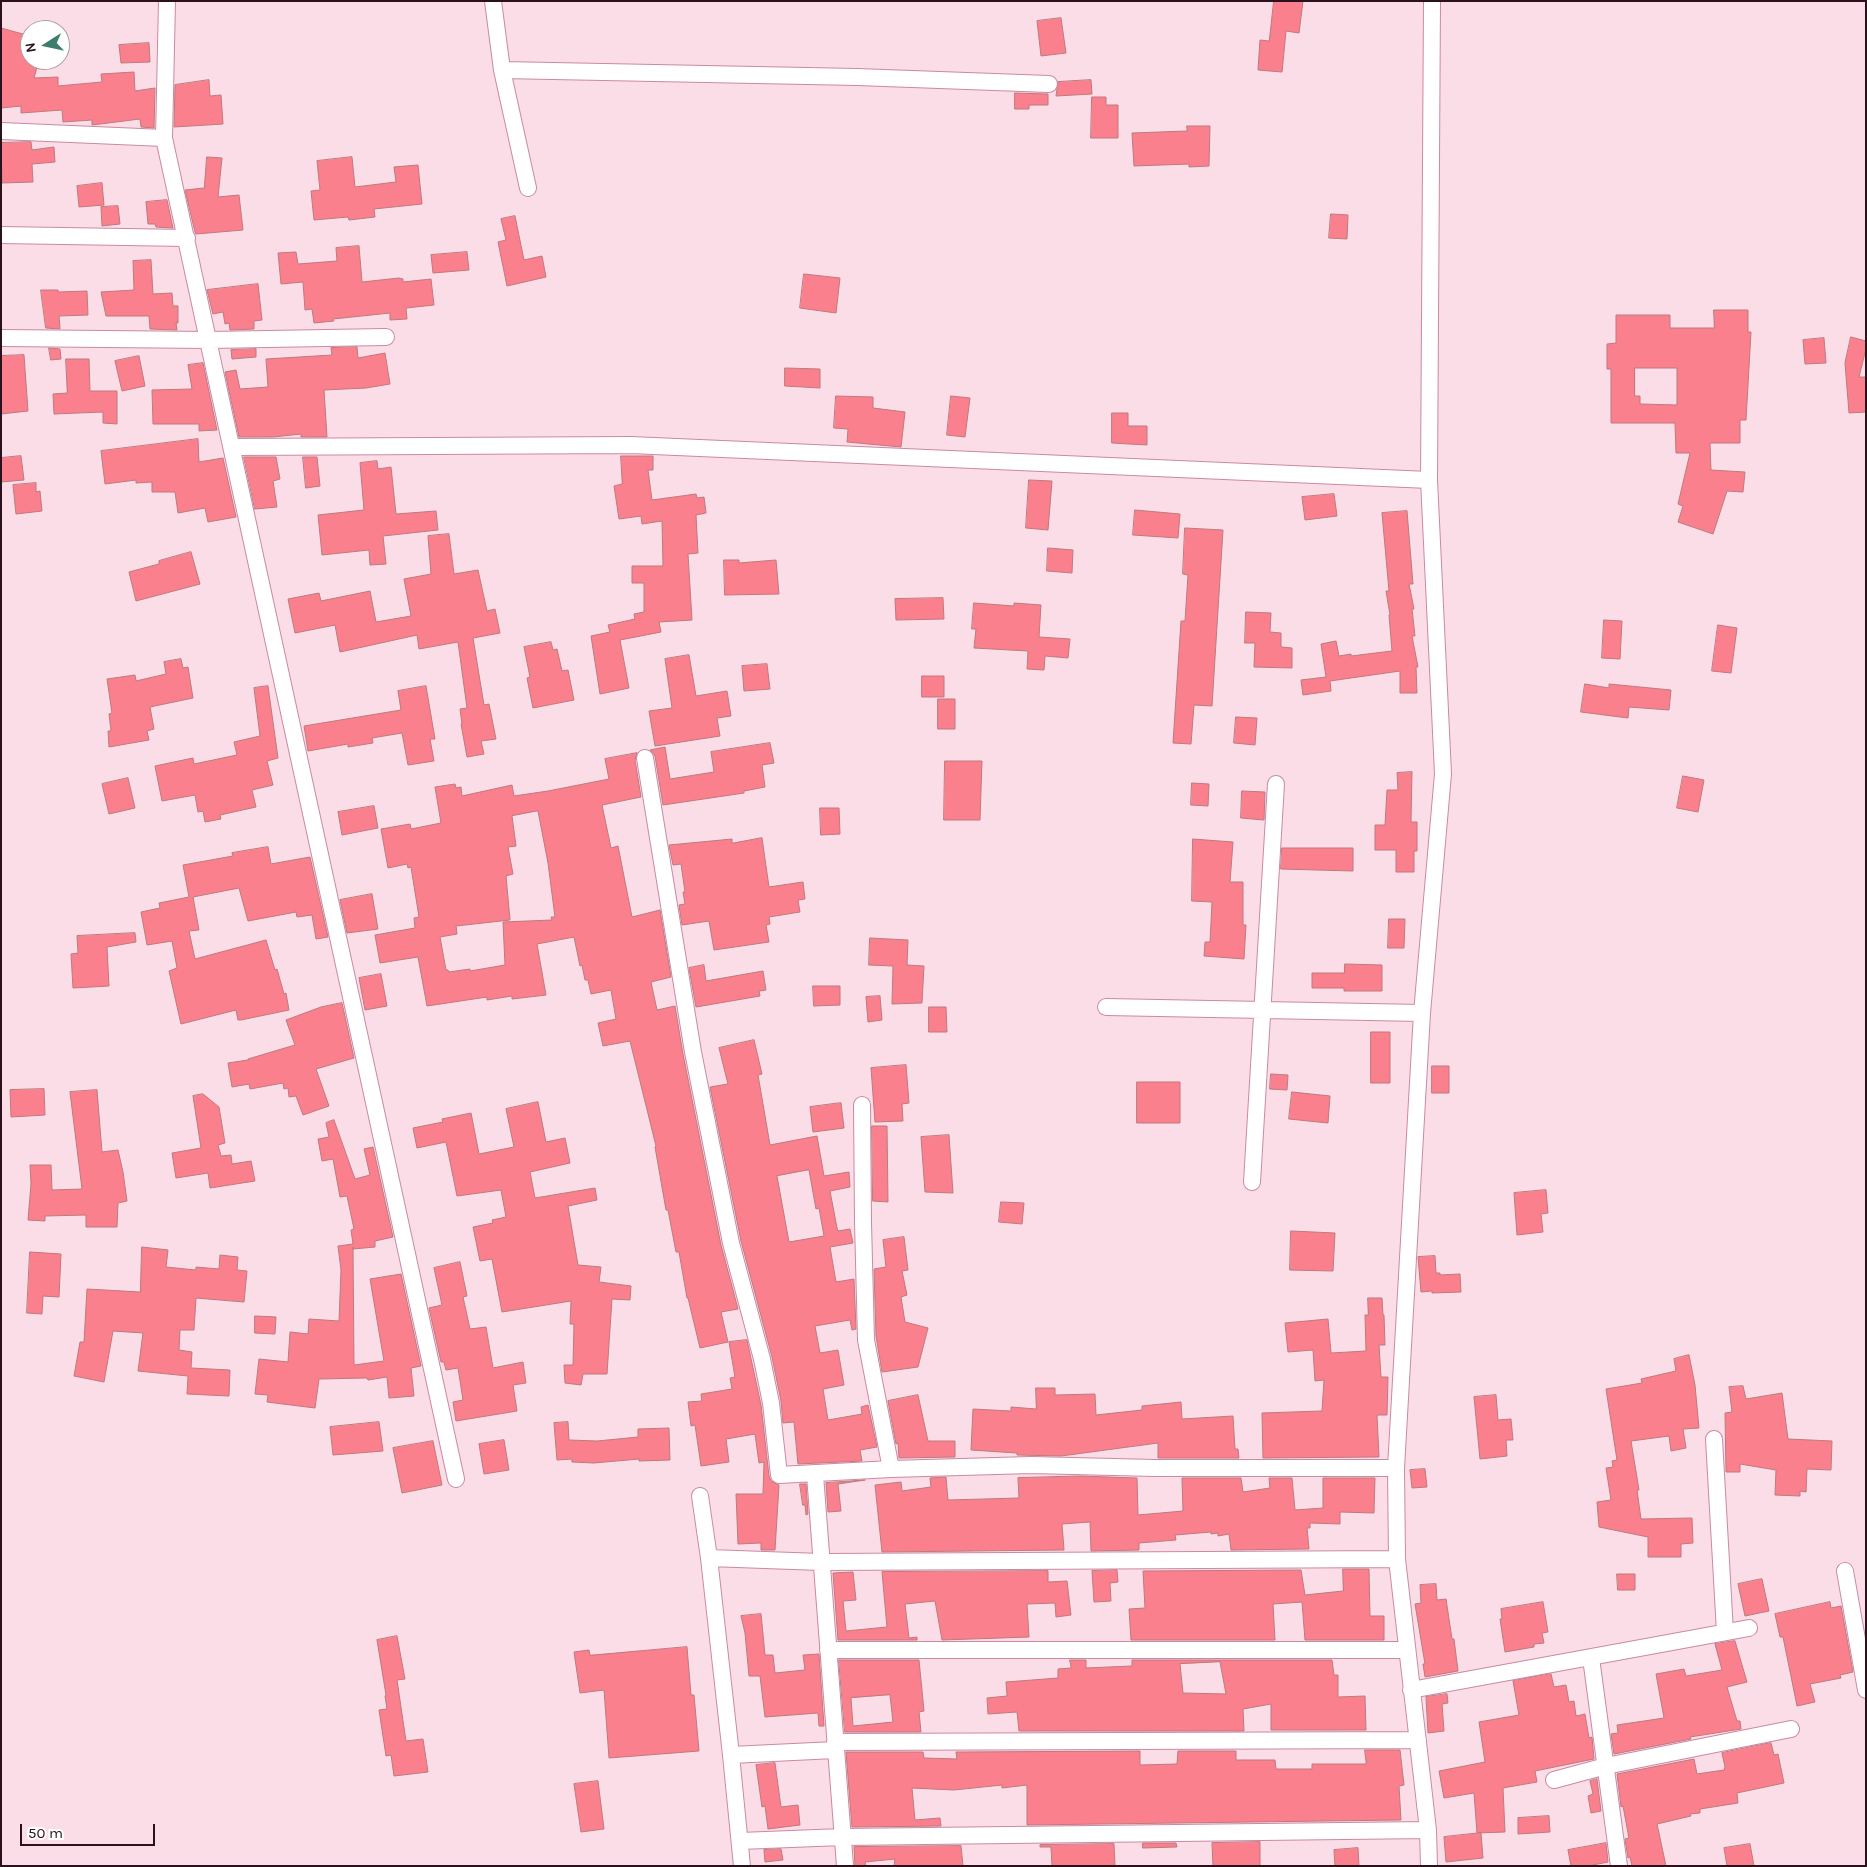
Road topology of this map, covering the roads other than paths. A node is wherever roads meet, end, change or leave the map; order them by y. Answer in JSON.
{"nodes":[{"id":1,"x":167,"y":1,"type":"edge"},
{"id":2,"x":493,"y":1,"type":"edge"},
{"id":3,"x":1432,"y":1,"type":"edge"},
{"id":4,"x":502,"y":70,"type":"junction"},
{"id":5,"x":1049,"y":84,"type":"dead end"},
{"id":6,"x":1,"y":131,"type":"edge"},
{"id":7,"x":164,"y":138,"type":"junction"},
{"id":8,"x":528,"y":188,"type":"dead end"},
{"id":9,"x":1,"y":235,"type":"edge"},
{"id":10,"x":186,"y":238,"type":"junction"},
{"id":11,"x":1,"y":338,"type":"edge"},
{"id":12,"x":386,"y":338,"type":"dead end"},
{"id":13,"x":209,"y":340,"type":"junction"},
{"id":14,"x":233,"y":447,"type":"junction"},
{"id":15,"x":1429,"y":480,"type":"junction"},
{"id":16,"x":645,"y":758,"type":"dead end"},
{"id":17,"x":1276,"y":784,"type":"dead end"},
{"id":18,"x":1106,"y":1007,"type":"dead end"},
{"id":19,"x":1262,"y":1010,"type":"junction"},
{"id":20,"x":1422,"y":1013,"type":"junction"},
{"id":21,"x":862,"y":1105,"type":"dead end"},
{"id":22,"x":1252,"y":1182,"type":"dead end"},
{"id":23,"x":1714,"y":1439,"type":"dead end"},
{"id":24,"x":1396,"y":1468,"type":"junction"},
{"id":25,"x":891,"y":1469,"type":"junction"},
{"id":26,"x":815,"y":1474,"type":"junction"},
{"id":27,"x":456,"y":1479,"type":"dead end"},
{"id":28,"x":700,"y":1496,"type":"dead end"},
{"id":29,"x":709,"y":1558,"type":"junction"},
{"id":30,"x":1397,"y":1559,"type":"junction"},
{"id":31,"x":821,"y":1562,"type":"junction"},
{"id":32,"x":1846,"y":1571,"type":"dead end"},
{"id":33,"x":1749,"y":1628,"type":"dead end"},
{"id":34,"x":1724,"y":1632,"type":"junction"},
{"id":35,"x":828,"y":1650,"type":"junction"},
{"id":36,"x":1407,"y":1650,"type":"junction"},
{"id":37,"x":1591,"y":1658,"type":"junction"},
{"id":38,"x":1411,"y":1690,"type":"junction"},
{"id":39,"x":1866,"y":1690,"type":"edge"},
{"id":40,"x":1791,"y":1729,"type":"dead end"},
{"id":41,"x":1418,"y":1740,"type":"junction"},
{"id":42,"x":835,"y":1746,"type":"junction"},
{"id":43,"x":731,"y":1754,"type":"junction"},
{"id":44,"x":1606,"y":1766,"type":"junction"},
{"id":45,"x":1554,"y":1780,"type":"dead end"},
{"id":46,"x":1428,"y":1830,"type":"junction"},
{"id":47,"x":842,"y":1837,"type":"junction"},
{"id":48,"x":740,"y":1841,"type":"junction"},
{"id":49,"x":742,"y":1866,"type":"edge"},
{"id":50,"x":845,"y":1866,"type":"edge"},
{"id":51,"x":1429,"y":1866,"type":"edge"},
{"id":52,"x":1620,"y":1866,"type":"edge"}],
"edges":[{"from":1,"to":7,"type":"street"},
{"from":2,"to":4,"type":"street"},
{"from":3,"to":15,"type":"street"},
{"from":4,"to":5,"type":"street"},
{"from":4,"to":8,"type":"street"},
{"from":6,"to":7,"type":"street"},
{"from":7,"to":10,"type":"street"},
{"from":9,"to":10,"type":"street"},
{"from":10,"to":13,"type":"street"},
{"from":11,"to":13,"type":"street"},
{"from":12,"to":13,"type":"street"},
{"from":13,"to":14,"type":"street"},
{"from":14,"to":15,"type":"street"},
{"from":14,"to":27,"type":"street"},
{"from":15,"to":20,"type":"street"},
{"from":16,"to":26,"type":"street"},
{"from":17,"to":19,"type":"street"},
{"from":18,"to":19,"type":"street"},
{"from":19,"to":20,"type":"street"},
{"from":19,"to":22,"type":"street"},
{"from":20,"to":24,"type":"street"},
{"from":21,"to":25,"type":"street"},
{"from":23,"to":34,"type":"street"},
{"from":24,"to":25,"type":"street"},
{"from":24,"to":30,"type":"street"},
{"from":25,"to":26,"type":"street"},
{"from":26,"to":31,"type":"street"},
{"from":28,"to":29,"type":"street"},
{"from":29,"to":31,"type":"street"},
{"from":29,"to":43,"type":"street"},
{"from":30,"to":31,"type":"street"},
{"from":30,"to":36,"type":"street"},
{"from":31,"to":35,"type":"street"},
{"from":32,"to":39,"type":"street"},
{"from":33,"to":34,"type":"street"},
{"from":34,"to":37,"type":"street"},
{"from":35,"to":36,"type":"street"},
{"from":35,"to":42,"type":"street"},
{"from":36,"to":38,"type":"street"},
{"from":37,"to":38,"type":"street"},
{"from":37,"to":44,"type":"street"},
{"from":38,"to":41,"type":"street"},
{"from":40,"to":44,"type":"street"},
{"from":41,"to":42,"type":"street"},
{"from":41,"to":46,"type":"street"},
{"from":42,"to":43,"type":"street"},
{"from":42,"to":47,"type":"street"},
{"from":43,"to":48,"type":"street"},
{"from":44,"to":45,"type":"street"},
{"from":44,"to":52,"type":"street"},
{"from":46,"to":47,"type":"street"},
{"from":46,"to":51,"type":"street"},
{"from":47,"to":48,"type":"street"},
{"from":47,"to":50,"type":"street"},
{"from":48,"to":49,"type":"street"}]}
